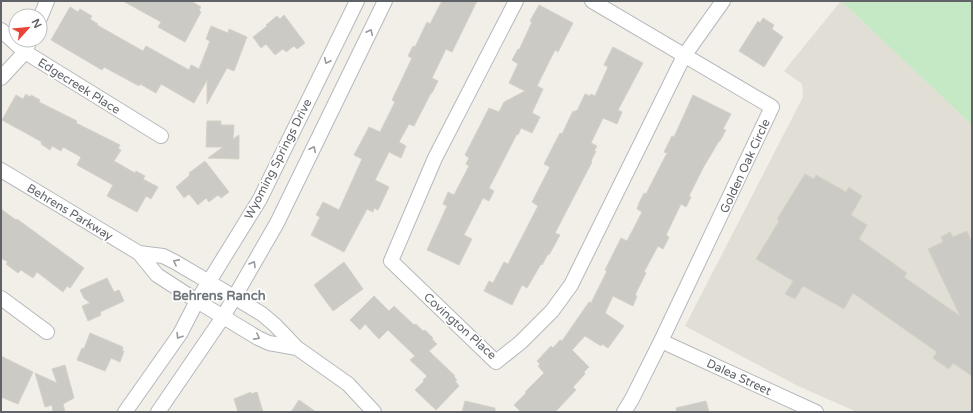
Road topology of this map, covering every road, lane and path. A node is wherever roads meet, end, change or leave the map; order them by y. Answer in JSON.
{"nodes":[{"id":1,"x":357,"y":1,"type":"edge"},
{"id":2,"x":385,"y":1,"type":"edge"},
{"id":3,"x":516,"y":1,"type":"edge"},
{"id":4,"x":592,"y":1,"type":"edge"},
{"id":5,"x":723,"y":1,"type":"edge"},
{"id":6,"x":26,"y":48,"type":"edge"},
{"id":7,"x":31,"y":48,"type":"edge"},
{"id":8,"x":684,"y":56,"type":"junction"},
{"id":9,"x":1,"y":78,"type":"edge"},
{"id":10,"x":161,"y":136,"type":"dead end"},
{"id":11,"x":1,"y":170,"type":"edge"},
{"id":12,"x":139,"y":253,"type":"junction"},
{"id":13,"x":209,"y":282,"type":"junction"},
{"id":14,"x":1,"y":298,"type":"edge"},
{"id":15,"x":234,"y":298,"type":"junction"},
{"id":16,"x":197,"y":301,"type":"junction"},
{"id":17,"x":223,"y":317,"type":"junction"},
{"id":18,"x":47,"y":332,"type":"dead end"},
{"id":19,"x":662,"y":341,"type":"junction"},
{"id":20,"x":296,"y":348,"type":"junction"},
{"id":21,"x":124,"y":412,"type":"edge"},
{"id":22,"x":158,"y":412,"type":"edge"},
{"id":23,"x":374,"y":412,"type":"edge"},
{"id":24,"x":624,"y":412,"type":"edge"},
{"id":25,"x":816,"y":412,"type":"edge"}],
"edges":[{"from":1,"to":13,"type":"street","name":"Wyoming Springs Drive","one_way":true},
{"from":15,"to":2,"type":"street","one_way":true},
{"from":3,"to":8,"type":"street","name":"Covington Place"},
{"from":4,"to":8,"type":"street","name":"Golden Oak Circle"},
{"from":5,"to":8,"type":"street","name":"Covington Place"},
{"from":6,"to":9,"type":"street"},
{"from":7,"to":10,"type":"street","name":"Edgecreek Place"},
{"from":8,"to":19,"type":"street","name":"Golden Oak Circle"},
{"from":11,"to":12,"type":"street","name":"Behrens Parkway"},
{"from":13,"to":12,"type":"street","name":"Behrens Parkway","one_way":true},
{"from":12,"to":16,"type":"street","name":"Behrens Parkway"},
{"from":13,"to":15,"type":"street","name":"Behrens Parkway"},
{"from":13,"to":16,"type":"street","name":"Wyoming Springs Drive"},
{"from":14,"to":18,"type":"street"},
{"from":15,"to":17,"type":"street"},
{"from":15,"to":20,"type":"street","name":"Behrens Parkway"},
{"from":16,"to":17,"type":"street","name":"Behrens Parkway"},
{"from":16,"to":21,"type":"street","name":"Wyoming Springs Drive","one_way":true},
{"from":17,"to":20,"type":"street","name":"Behrens Parkway","one_way":true},
{"from":17,"to":22,"type":"street"},
{"from":19,"to":24,"type":"street","name":"Golden Oak Circle"},
{"from":19,"to":25,"type":"street","name":"Dalea Street"},
{"from":20,"to":23,"type":"street","name":"Behrens Parkway"}]}
